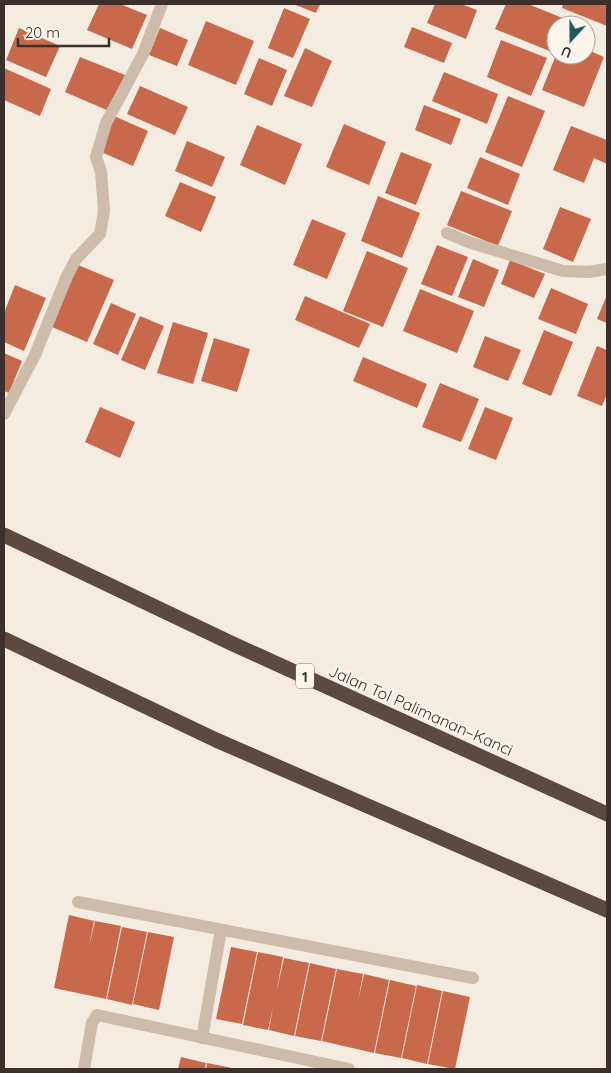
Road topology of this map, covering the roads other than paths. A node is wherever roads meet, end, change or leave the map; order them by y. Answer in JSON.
{"nodes":[{"id":1,"x":162,"y":4,"type":"edge"},
{"id":2,"x":447,"y":232,"type":"dead end"},
{"id":3,"x":607,"y":269,"type":"edge"},
{"id":4,"x":4,"y":414,"type":"edge"},
{"id":5,"x":4,"y":535,"type":"edge"},
{"id":6,"x":4,"y":639,"type":"edge"},
{"id":7,"x":607,"y":814,"type":"edge"},
{"id":8,"x":78,"y":902,"type":"dead end"},
{"id":9,"x":607,"y":910,"type":"edge"},
{"id":10,"x":221,"y":930,"type":"junction"},
{"id":11,"x":473,"y":978,"type":"dead end"},
{"id":12,"x":202,"y":1038,"type":"junction"},
{"id":13,"x":84,"y":1069,"type":"edge"},
{"id":14,"x":349,"y":1069,"type":"edge"}],
"edges":[{"from":1,"to":4,"type":"street"},
{"from":2,"to":3,"type":"street"},
{"from":5,"to":7,"type":"highway","name":"Jalan Tol Palimanan–Kanci","number":"1"},
{"from":6,"to":9,"type":"highway"},
{"from":8,"to":10,"type":"street"},
{"from":10,"to":11,"type":"street"},
{"from":10,"to":12,"type":"street"},
{"from":12,"to":13,"type":"street"},
{"from":12,"to":14,"type":"street"}]}
